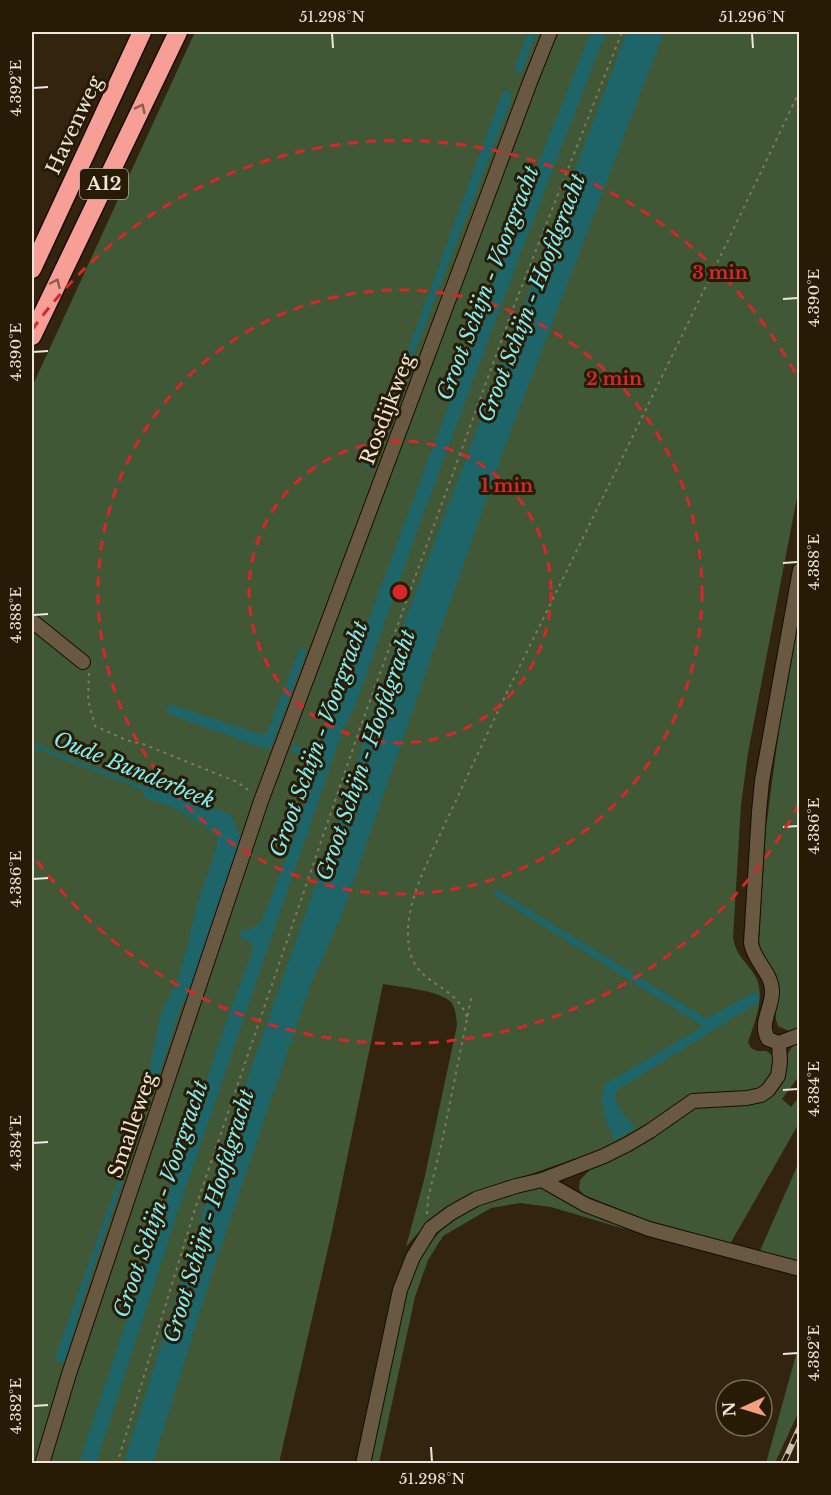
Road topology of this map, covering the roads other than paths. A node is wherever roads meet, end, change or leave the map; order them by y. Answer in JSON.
{"nodes":[{"id":1,"x":142,"y":32,"type":"edge"},
{"id":2,"x":178,"y":32,"type":"edge"},
{"id":3,"x":550,"y":32,"type":"edge"},
{"id":4,"x":81,"y":165,"type":"junction"},
{"id":5,"x":32,"y":247,"type":"edge"},
{"id":6,"x":32,"y":269,"type":"edge"},
{"id":7,"x":32,"y":336,"type":"edge"},
{"id":8,"x":800,"y":570,"type":"edge"},
{"id":9,"x":32,"y":621,"type":"edge"},
{"id":10,"x":83,"y":662,"type":"road end"},
{"id":11,"x":261,"y":801,"type":"joint"},
{"id":12,"x":800,"y":1035,"type":"edge"},
{"id":13,"x":779,"y":1043,"type":"junction"},
{"id":14,"x":542,"y":1180,"type":"junction"},
{"id":15,"x":800,"y":1269,"type":"edge"},
{"id":16,"x":42,"y":1464,"type":"edge"},
{"id":17,"x":363,"y":1464,"type":"edge"}],
"edges":[{"from":1,"to":4,"type":"highway","name":"Havenweg","number":"A12"},
{"from":7,"to":2,"type":"highway","number":"A12","one_way":true},
{"from":3,"to":11,"type":"street","name":"Rosdijkweg"},
{"from":4,"to":5,"type":"highway"},
{"from":4,"to":6,"type":"highway","name":"Havenweg","number":"A12"},
{"from":8,"to":13,"type":"street"},
{"from":9,"to":10,"type":"street"},
{"from":11,"to":16,"type":"street","name":"Smalleweg"},
{"from":12,"to":13,"type":"street"},
{"from":13,"to":14,"type":"street"},
{"from":14,"to":15,"type":"street"},
{"from":14,"to":17,"type":"street"}]}
